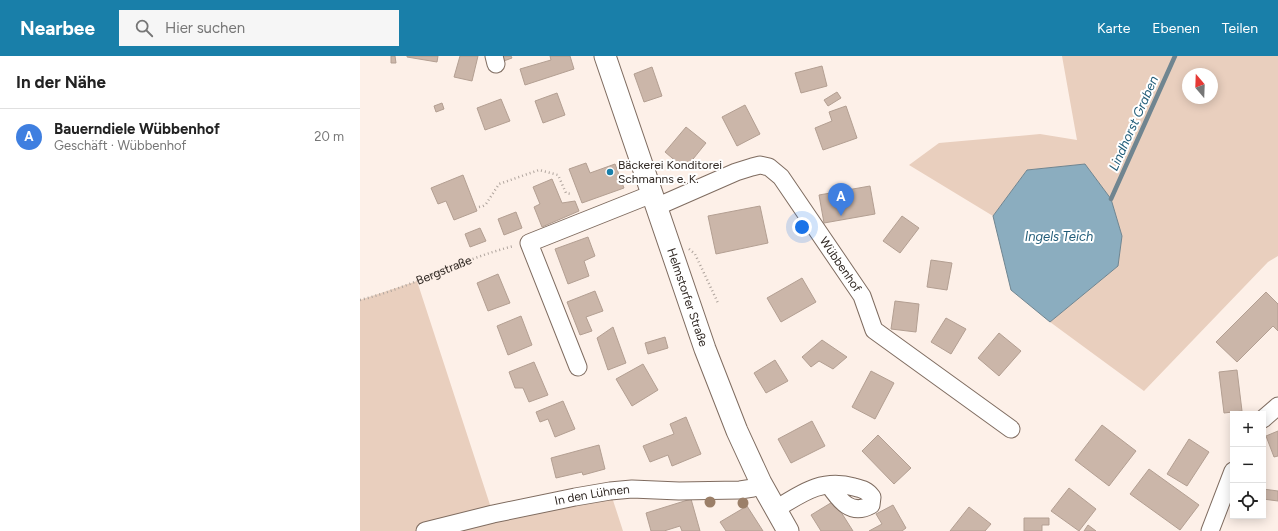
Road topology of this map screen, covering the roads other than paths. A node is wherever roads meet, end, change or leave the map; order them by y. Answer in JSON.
{"nodes":[{"id":1,"x":608,"y":57,"type":"edge"},
{"id":2,"x":654,"y":201,"type":"junction"},
{"id":3,"x":578,"y":367,"type":"dead end"},
{"id":4,"x":1278,"y":406,"type":"edge"},
{"id":5,"x":1266,"y":416,"type":"edge"},
{"id":6,"x":1011,"y":429,"type":"dead end"},
{"id":7,"x":1230,"y":479,"type":"edge"},
{"id":8,"x":761,"y":483,"type":"junction"},
{"id":9,"x":829,"y":485,"type":"dead end"},
{"id":10,"x":776,"y":509,"type":"junction"},
{"id":11,"x":425,"y":531,"type":"edge"},
{"id":12,"x":788,"y":531,"type":"edge"},
{"id":13,"x":1210,"y":531,"type":"edge"}],
"edges":[{"from":1,"to":2,"type":"main road","name":"Helmstorfer Straße"},
{"from":2,"to":3,"type":"street"},
{"from":2,"to":6,"type":"street","name":"Wübbenhof"},
{"from":2,"to":8,"type":"main road","name":"Helmstorfer Straße"},
{"from":4,"to":5,"type":"street"},
{"from":7,"to":13,"type":"street"},
{"from":8,"to":10,"type":"main road","name":"Helmstorfer Straße"},
{"from":8,"to":11,"type":"street","name":"In den Lühnen"},
{"from":9,"to":10,"type":"street"},
{"from":10,"to":12,"type":"main road","name":"Helmstorfer Straße"}]}
